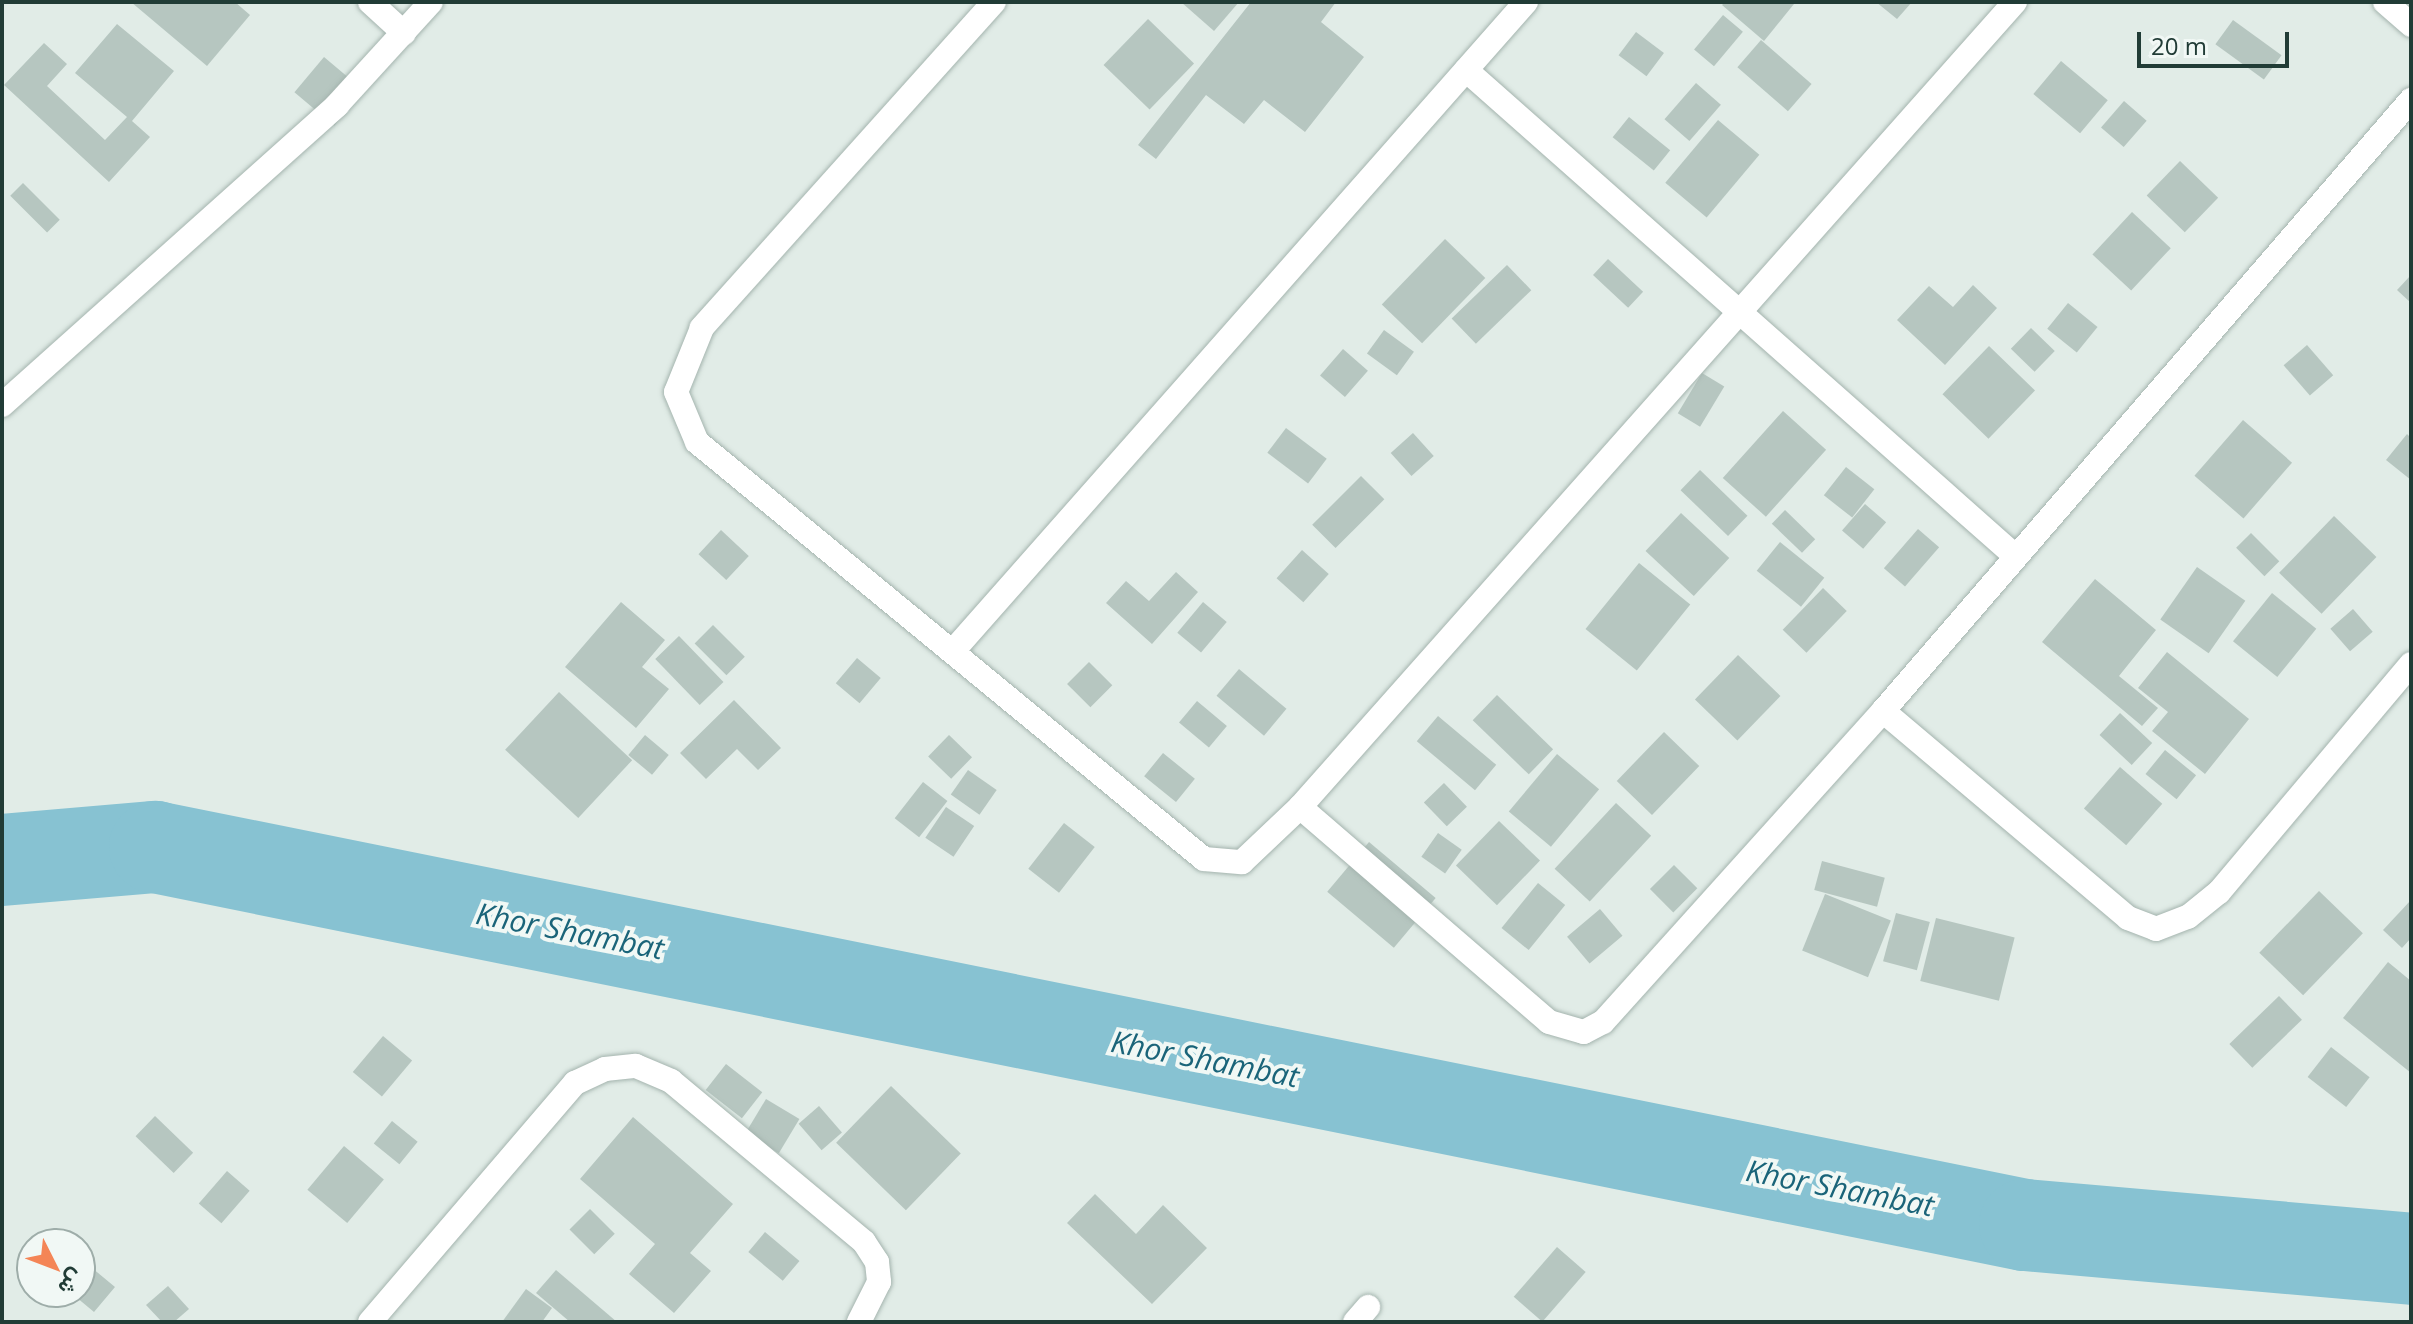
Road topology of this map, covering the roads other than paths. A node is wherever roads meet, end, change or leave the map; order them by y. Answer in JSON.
{"nodes":[{"id":1,"x":370,"y":2,"type":"edge"},
{"id":2,"x":431,"y":2,"type":"edge"},
{"id":3,"x":994,"y":2,"type":"edge"},
{"id":4,"x":1526,"y":2,"type":"edge"},
{"id":5,"x":2015,"y":2,"type":"edge"},
{"id":6,"x":2385,"y":2,"type":"edge"},
{"id":7,"x":2411,"y":25,"type":"edge"},
{"id":8,"x":404,"y":33,"type":"junction"},
{"id":9,"x":1466,"y":70,"type":"junction"},
{"id":10,"x":2411,"y":100,"type":"edge"},
{"id":11,"x":1739,"y":310,"type":"junction"},
{"id":12,"x":2,"y":405,"type":"edge"},
{"id":13,"x":2014,"y":555,"type":"junction"},
{"id":14,"x":953,"y":651,"type":"junction"},
{"id":15,"x":2411,"y":664,"type":"edge"},
{"id":16,"x":1883,"y":711,"type":"junction"},
{"id":17,"x":1300,"y":807,"type":"junction"},
{"id":18,"x":370,"y":1322,"type":"edge"},
{"id":19,"x":859,"y":1322,"type":"edge"}],
"edges":[{"from":1,"to":8,"type":"street"},
{"from":2,"to":8,"type":"street"},
{"from":3,"to":14,"type":"street"},
{"from":4,"to":9,"type":"street"},
{"from":5,"to":11,"type":"street"},
{"from":6,"to":7,"type":"street"},
{"from":8,"to":12,"type":"street"},
{"from":9,"to":11,"type":"street"},
{"from":9,"to":14,"type":"street"},
{"from":10,"to":13,"type":"street"},
{"from":11,"to":13,"type":"street"},
{"from":11,"to":17,"type":"street"},
{"from":13,"to":16,"type":"street"},
{"from":14,"to":17,"type":"street"},
{"from":15,"to":16,"type":"street"},
{"from":16,"to":17,"type":"street"},
{"from":18,"to":19,"type":"street"}]}
